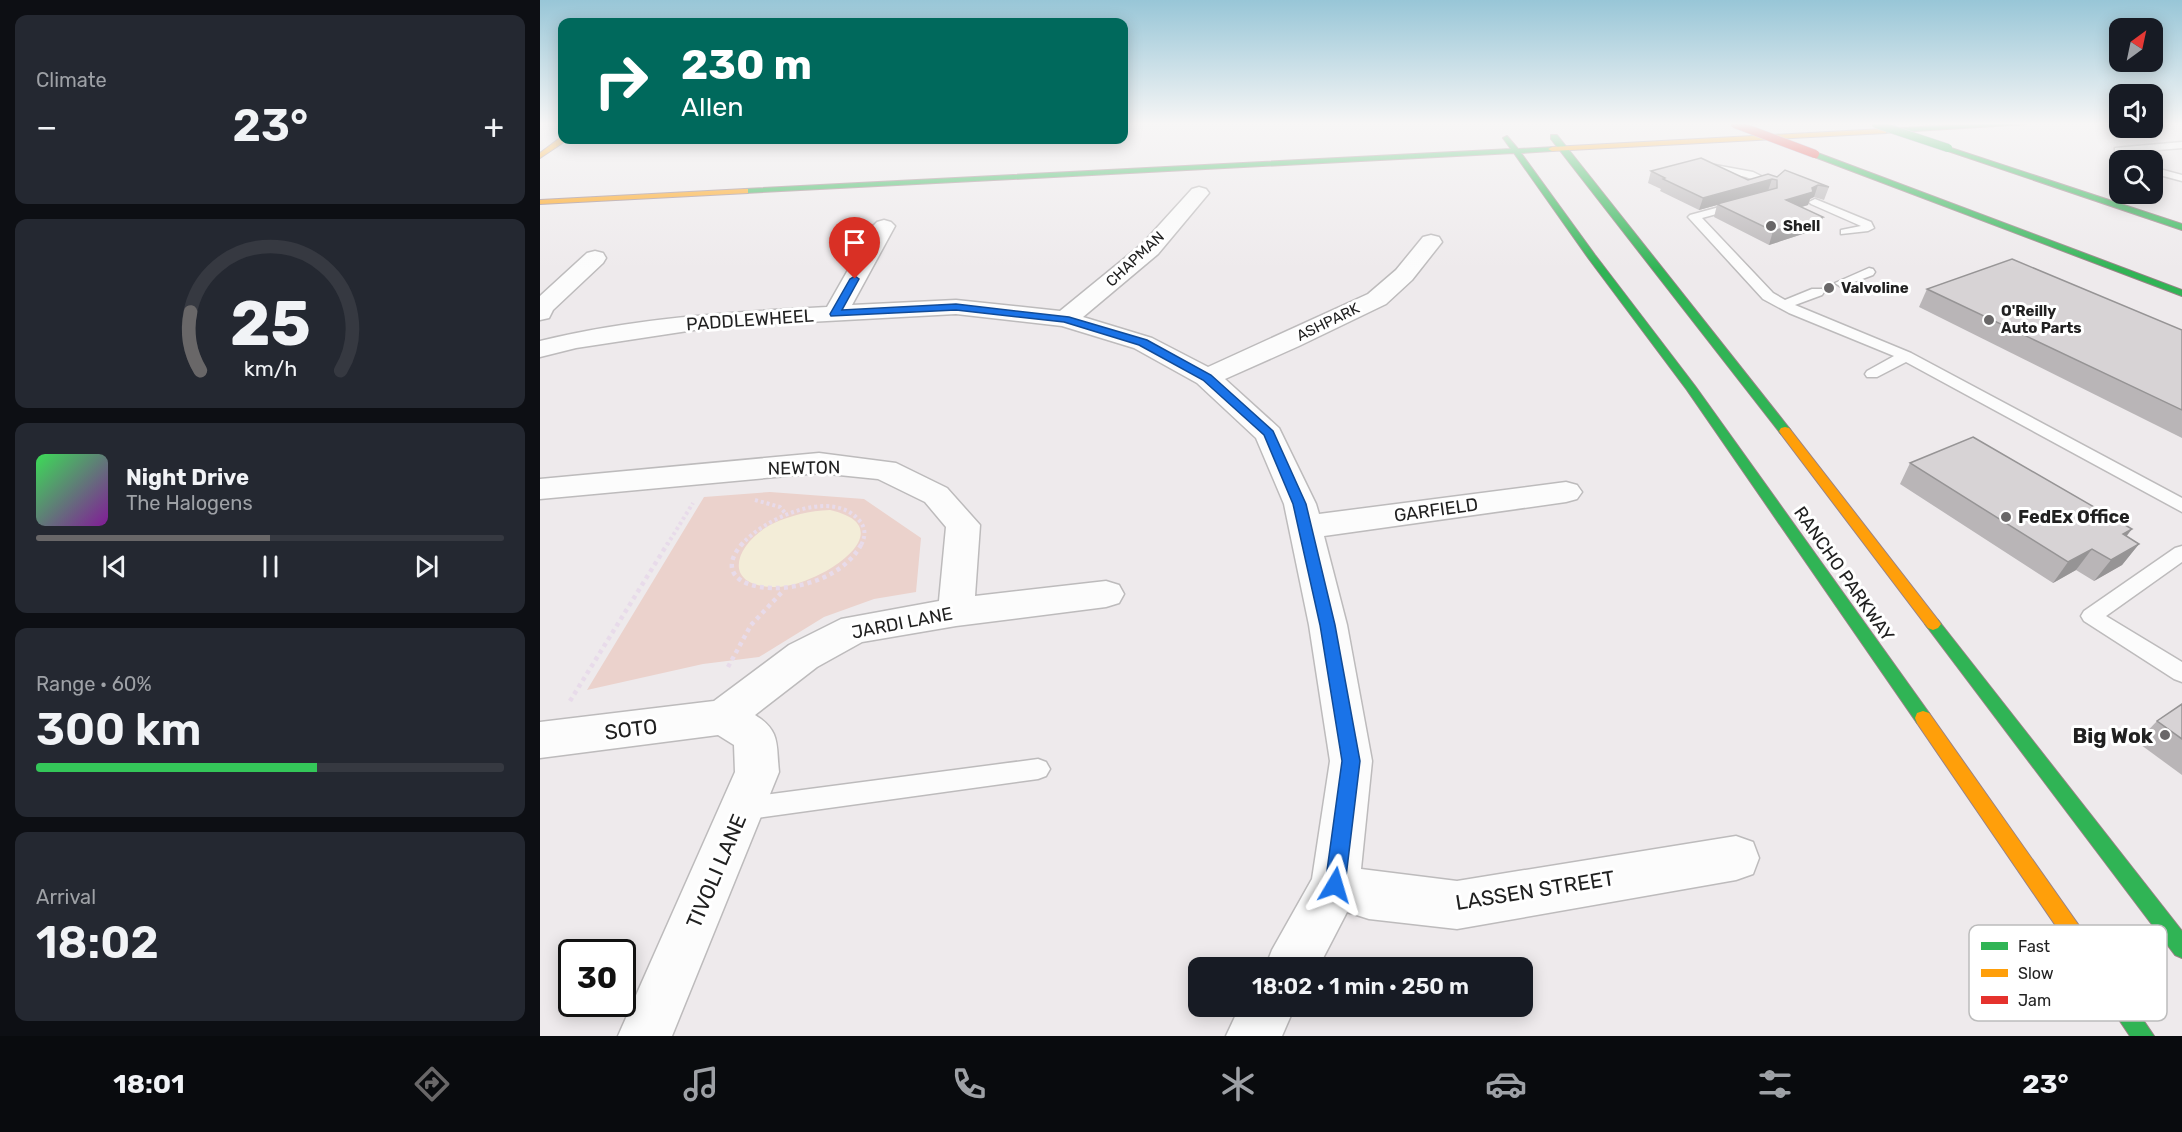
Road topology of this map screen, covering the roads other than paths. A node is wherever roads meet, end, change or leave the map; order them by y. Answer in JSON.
{"nodes":[{"id":1,"x":1108,"y":172,"type":"edge"},
{"id":2,"x":1532,"y":172,"type":"edge"},
{"id":3,"x":1583,"y":172,"type":"edge"},
{"id":4,"x":1740,"y":172,"type":"edge"},
{"id":5,"x":1863,"y":172,"type":"edge"},
{"id":6,"x":2020,"y":172,"type":"edge"},
{"id":7,"x":2027,"y":172,"type":"edge"},
{"id":8,"x":2163,"y":173,"type":"edge"},
{"id":9,"x":2182,"y":178,"type":"edge"},
{"id":10,"x":1772,"y":184,"type":"edge"},
{"id":11,"x":1199,"y":193,"type":"dead end"},
{"id":12,"x":540,"y":202,"type":"edge"},
{"id":13,"x":1748,"y":202,"type":"edge"},
{"id":14,"x":1815,"y":202,"type":"edge"},
{"id":15,"x":2182,"y":220,"type":"edge"},
{"id":16,"x":884,"y":226,"type":"dead end"},
{"id":17,"x":2182,"y":227,"type":"edge"},
{"id":18,"x":1845,"y":232,"type":"dead end"},
{"id":19,"x":1431,"y":242,"type":"dead end"},
{"id":20,"x":1585,"y":246,"type":"junction"},
{"id":21,"x":595,"y":258,"type":"dead end"},
{"id":22,"x":2095,"y":260,"type":"junction"},
{"id":23,"x":1612,"y":264,"type":"dead end"},
{"id":24,"x":1869,"y":273,"type":"dead end"},
{"id":25,"x":1841,"y":283,"type":"dead end"},
{"id":26,"x":1817,"y":292,"type":"dead end"},
{"id":27,"x":2182,"y":293,"type":"edge"},
{"id":28,"x":1784,"y":305,"type":"junction"},
{"id":29,"x":2182,"y":305,"type":"edge"},
{"id":30,"x":540,"y":313,"type":"edge"},
{"id":31,"x":835,"y":314,"type":"junction"},
{"id":32,"x":1065,"y":320,"type":"junction"},
{"id":33,"x":540,"y":347,"type":"edge"},
{"id":34,"x":1906,"y":356,"type":"junction"},
{"id":35,"x":1872,"y":374,"type":"dead end"},
{"id":36,"x":1207,"y":377,"type":"junction"},
{"id":37,"x":1733,"y":390,"type":"dead end"},
{"id":38,"x":1755,"y":393,"type":"junction"},
{"id":39,"x":540,"y":489,"type":"edge"},
{"id":40,"x":1566,"y":492,"type":"dead end"},
{"id":41,"x":2182,"y":506,"type":"edge"},
{"id":42,"x":1305,"y":527,"type":"junction"},
{"id":43,"x":2182,"y":553,"type":"edge"},
{"id":44,"x":1106,"y":594,"type":"dead end"},
{"id":45,"x":956,"y":612,"type":"junction"},
{"id":46,"x":2182,"y":673,"type":"edge"},
{"id":47,"x":714,"y":718,"type":"junction"},
{"id":48,"x":543,"y":740,"type":"edge"},
{"id":49,"x":1038,"y":770,"type":"dead end"},
{"id":50,"x":742,"y":808,"type":"junction"},
{"id":51,"x":1736,"y":858,"type":"dead end"},
{"id":52,"x":1335,"y":885,"type":"junction"},
{"id":53,"x":2067,"y":925,"type":"edge"},
{"id":54,"x":2164,"y":925,"type":"edge"},
{"id":55,"x":2167,"y":929,"type":"edge"},
{"id":56,"x":2182,"y":948,"type":"edge"},
{"id":57,"x":1296,"y":957,"type":"edge"},
{"id":58,"x":1263,"y":1017,"type":"edge"},
{"id":59,"x":2133,"y":1021,"type":"edge"},
{"id":60,"x":645,"y":1036,"type":"edge"},
{"id":61,"x":1253,"y":1036,"type":"edge"},
{"id":62,"x":2143,"y":1036,"type":"edge"}],
"edges":[{"from":1,"to":12,"type":"main road"},
{"from":2,"to":20,"type":"main road","name":"RANCHO PARKWAY"},
{"from":3,"to":38,"type":"main road","name":"RANCHO PARKWAY"},
{"from":4,"to":10,"type":"lane"},
{"from":5,"to":22,"type":"main road","bridge":true},
{"from":6,"to":17,"type":"main road"},
{"from":7,"to":15,"type":"main road"},
{"from":8,"to":9,"type":"lane"},
{"from":11,"to":32,"type":"street","name":"CHAPMAN"},
{"from":13,"to":28,"type":"lane"},
{"from":14,"to":18,"type":"lane"},
{"from":16,"to":31,"type":"street"},
{"from":19,"to":36,"type":"street","name":"ASHPARK"},
{"from":20,"to":23,"type":"main road"},
{"from":20,"to":53,"type":"main road","name":"RANCHO PARKWAY"},
{"from":21,"to":30,"type":"street"},
{"from":22,"to":27,"type":"main road"},
{"from":22,"to":29,"type":"main road"},
{"from":24,"to":25,"type":"lane"},
{"from":26,"to":28,"type":"lane"},
{"from":28,"to":34,"type":"lane"},
{"from":31,"to":32,"type":"street","name":"PADDLEWHEEL"},
{"from":31,"to":33,"type":"street","name":"PADDLEWHEEL"},
{"from":32,"to":36,"type":"street","name":"PADDLEWHEEL"},
{"from":34,"to":35,"type":"lane"},
{"from":34,"to":41,"type":"lane"},
{"from":36,"to":42,"type":"street","name":"PADDLEWHEEL"},
{"from":37,"to":38,"type":"main road"},
{"from":38,"to":54,"type":"main road","name":"RANCHO PARKWAY"},
{"from":39,"to":45,"type":"street","name":"NEWTON"},
{"from":40,"to":42,"type":"street","name":"GARFIELD"},
{"from":42,"to":52,"type":"street","name":"PADDLEWHEEL"},
{"from":43,"to":46,"type":"lane"},
{"from":44,"to":45,"type":"street","name":"JARDI LANE"},
{"from":45,"to":47,"type":"street","name":"JARDI LANE"},
{"from":47,"to":48,"type":"street","name":"SOTO"},
{"from":47,"to":50,"type":"street","name":"TIVOLI LANE"},
{"from":49,"to":50,"type":"lane"},
{"from":50,"to":60,"type":"street","name":"TIVOLI LANE"},
{"from":51,"to":52,"type":"street","name":"LASSEN STREET"},
{"from":52,"to":57,"type":"street","name":"PADDLEWHEEL"},
{"from":55,"to":56,"type":"main road","name":"RANCHO PARKWAY"},
{"from":58,"to":61,"type":"street"},
{"from":59,"to":62,"type":"main road","name":"RANCHO PARKWAY"}]}
